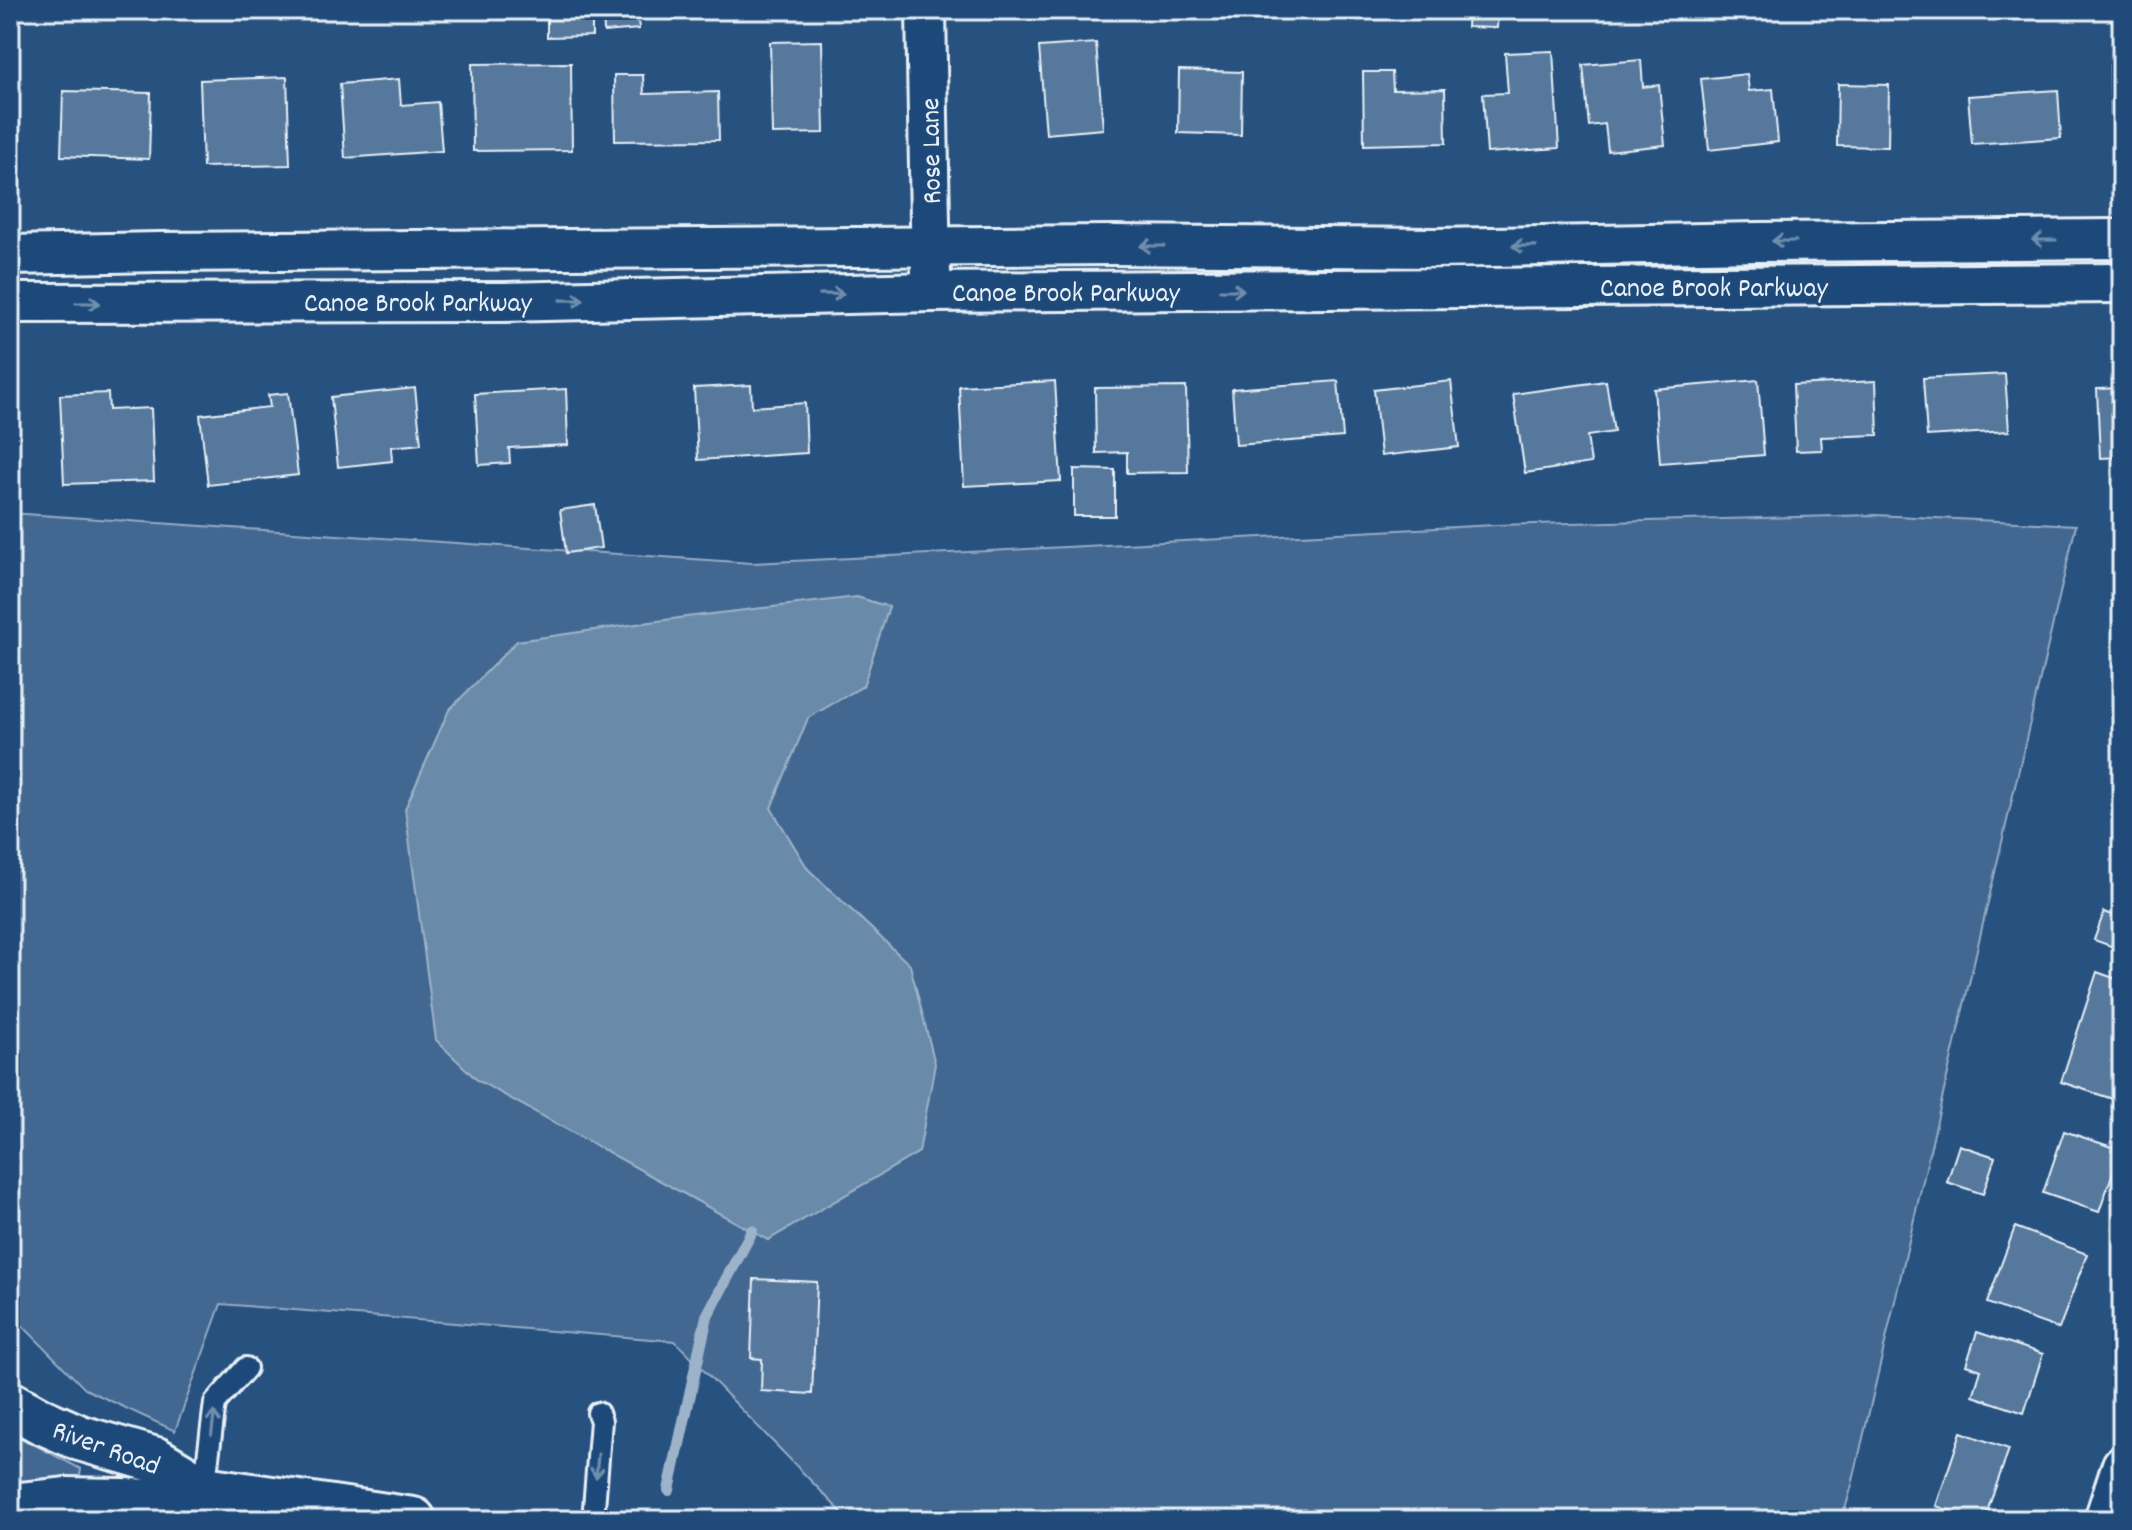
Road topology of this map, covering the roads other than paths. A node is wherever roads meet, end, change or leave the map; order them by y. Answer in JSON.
{"nodes":[{"id":1,"x":926,"y":10,"type":"edge"},
{"id":2,"x":2122,"y":239,"type":"edge"},
{"id":3,"x":931,"y":248,"type":"junction"},
{"id":4,"x":10,"y":255,"type":"edge"},
{"id":5,"x":2122,"y":283,"type":"edge"},
{"id":6,"x":931,"y":292,"type":"junction"},
{"id":7,"x":10,"y":303,"type":"edge"},
{"id":8,"x":246,"y":1368,"type":"dead end"},
{"id":9,"x":10,"y":1404,"type":"edge"},
{"id":10,"x":598,"y":1413,"type":"dead end"},
{"id":11,"x":2122,"y":1465,"type":"edge"},
{"id":12,"x":204,"y":1489,"type":"junction"},
{"id":13,"x":10,"y":1506,"type":"edge"},
{"id":14,"x":413,"y":1520,"type":"edge"},
{"id":15,"x":593,"y":1520,"type":"edge"},
{"id":16,"x":2104,"y":1520,"type":"edge"}],
"edges":[{"from":1,"to":3,"type":"street","name":"Rose Lane"},
{"from":2,"to":3,"type":"street","name":"Canoe Brook Parkway","one_way":true},
{"from":3,"to":4,"type":"street","name":"Canoe Brook Parkway"},
{"from":3,"to":6,"type":"street","name":"Rose Lane"},
{"from":6,"to":5,"type":"street","name":"Canoe Brook Parkway","one_way":true},
{"from":7,"to":6,"type":"street","name":"Canoe Brook Parkway","one_way":true},
{"from":12,"to":8,"type":"lane","one_way":true},
{"from":9,"to":12,"type":"main road","name":"River Road"},
{"from":10,"to":15,"type":"lane","one_way":true},
{"from":11,"to":16,"type":"street"},
{"from":12,"to":13,"type":"main road","name":"River Road"},
{"from":12,"to":14,"type":"main road","name":"River Road"}]}
